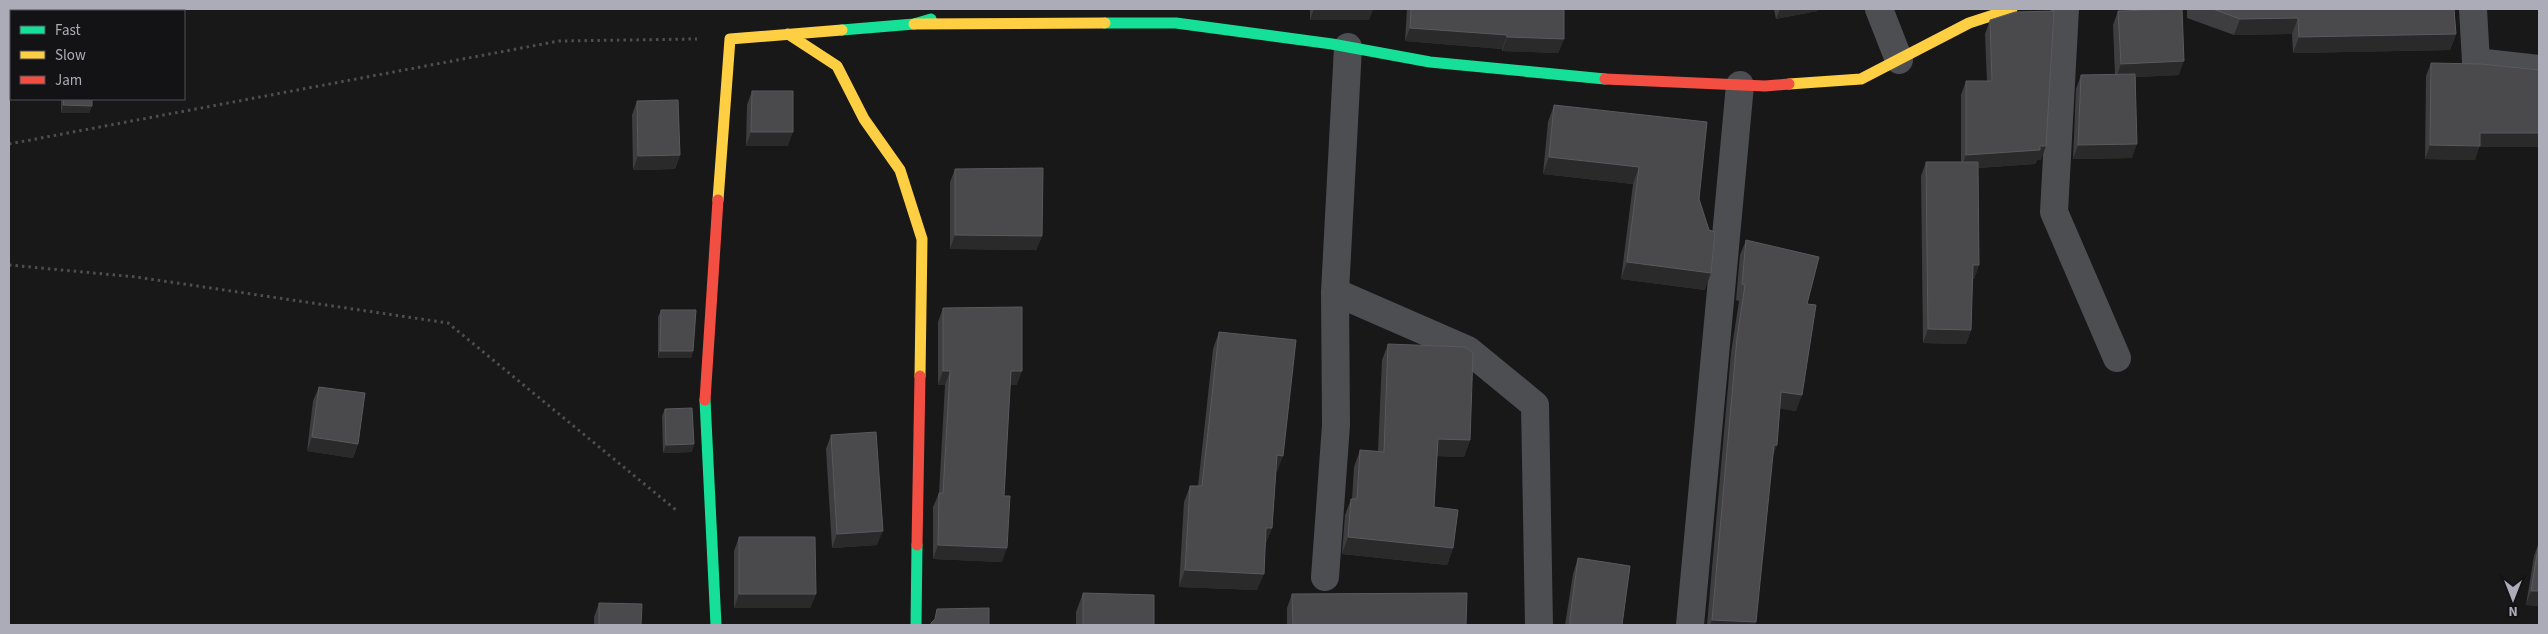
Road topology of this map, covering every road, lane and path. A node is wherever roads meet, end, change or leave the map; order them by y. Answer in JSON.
{"nodes":[{"id":1,"x":1879,"y":9,"type":"edge"},
{"id":2,"x":2012,"y":9,"type":"edge"},
{"id":3,"x":2065,"y":9,"type":"edge"},
{"id":4,"x":2473,"y":9,"type":"edge"},
{"id":5,"x":955,"y":11,"type":"dead end"},
{"id":6,"x":914,"y":24,"type":"junction"},
{"id":7,"x":788,"y":34,"type":"junction"},
{"id":8,"x":730,"y":39,"type":"junction"},
{"id":9,"x":1348,"y":47,"type":"junction"},
{"id":10,"x":1899,"y":60,"type":"junction"},
{"id":11,"x":2539,"y":69,"type":"edge"},
{"id":12,"x":1740,"y":85,"type":"junction"},
{"id":13,"x":9,"y":144,"type":"edge"},
{"id":14,"x":9,"y":265,"type":"edge"},
{"id":15,"x":1335,"y":292,"type":"junction"},
{"id":16,"x":2117,"y":358,"type":"dead end"},
{"id":17,"x":712,"y":539,"type":"junction"},
{"id":18,"x":1325,"y":577,"type":"dead end"},
{"id":19,"x":716,"y":625,"type":"edge"},
{"id":20,"x":916,"y":625,"type":"edge"},
{"id":21,"x":1539,"y":625,"type":"edge"},
{"id":22,"x":1690,"y":625,"type":"edge"}],
"edges":[{"from":1,"to":10,"type":"street"},
{"from":2,"to":10,"type":"street"},
{"from":3,"to":16,"type":"street"},
{"from":4,"to":11,"type":"street"},
{"from":5,"to":6,"type":"street"},
{"from":6,"to":7,"type":"street"},
{"from":6,"to":9,"type":"street"},
{"from":7,"to":8,"type":"street"},
{"from":7,"to":20,"type":"street"},
{"from":8,"to":13,"type":"path"},
{"from":8,"to":17,"type":"street"},
{"from":9,"to":12,"type":"street"},
{"from":9,"to":15,"type":"street"},
{"from":10,"to":12,"type":"street"},
{"from":12,"to":22,"type":"street"},
{"from":14,"to":17,"type":"path"},
{"from":15,"to":18,"type":"street"},
{"from":15,"to":21,"type":"street"},
{"from":17,"to":19,"type":"street"}]}
